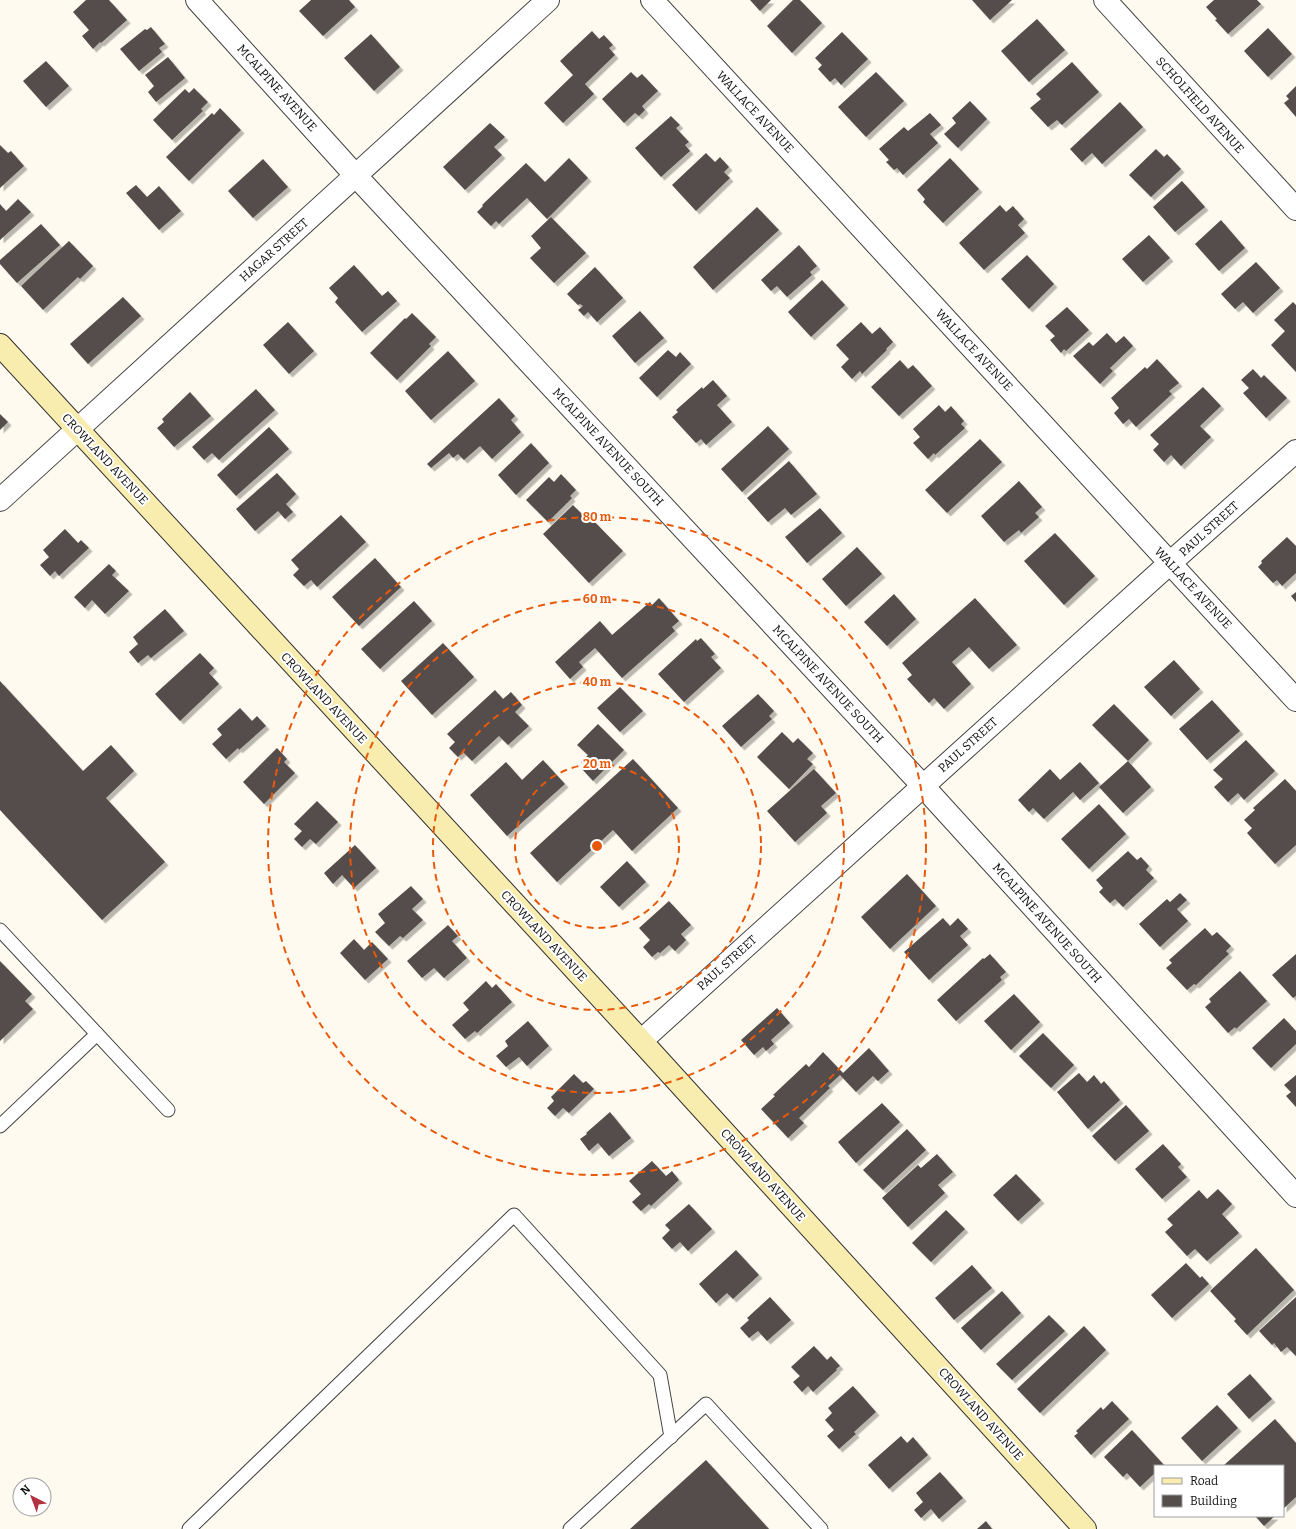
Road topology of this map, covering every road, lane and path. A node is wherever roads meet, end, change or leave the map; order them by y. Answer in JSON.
{"nodes":[{"id":1,"x":197,"y":0,"type":"edge"},
{"id":2,"x":548,"y":0,"type":"edge"},
{"id":3,"x":652,"y":0,"type":"edge"},
{"id":4,"x":1105,"y":0,"type":"edge"},
{"id":5,"x":356,"y":176,"type":"junction"},
{"id":6,"x":1296,"y":209,"type":"edge"},
{"id":7,"x":0,"y":345,"type":"edge"},
{"id":8,"x":77,"y":429,"type":"junction"},
{"id":9,"x":1296,"y":451,"type":"edge"},
{"id":10,"x":0,"y":500,"type":"edge"},
{"id":11,"x":1170,"y":563,"type":"junction"},
{"id":12,"x":1296,"y":700,"type":"edge"},
{"id":13,"x":922,"y":786,"type":"junction"},
{"id":14,"x":0,"y":930,"type":"edge"},
{"id":15,"x":97,"y":1034,"type":"junction"},
{"id":16,"x":640,"y":1041,"type":"junction"},
{"id":17,"x":168,"y":1110,"type":"dead end"},
{"id":18,"x":0,"y":1126,"type":"edge"},
{"id":19,"x":1296,"y":1196,"type":"edge"},
{"id":20,"x":671,"y":1436,"type":"junction"},
{"id":21,"x":189,"y":1529,"type":"edge"},
{"id":22,"x":570,"y":1529,"type":"edge"},
{"id":23,"x":821,"y":1529,"type":"edge"},
{"id":24,"x":1085,"y":1529,"type":"edge"}],
"edges":[{"from":1,"to":5,"type":"street","name":"MCALPINE AVENUE"},
{"from":2,"to":5,"type":"street","name":"HAGAR STREET"},
{"from":3,"to":11,"type":"street","name":"WALLACE AVENUE"},
{"from":4,"to":6,"type":"street","name":"SCHOLFIELD AVENUE"},
{"from":5,"to":8,"type":"street","name":"HAGAR STREET"},
{"from":5,"to":13,"type":"street","name":"MCALPINE AVENUE SOUTH"},
{"from":7,"to":8,"type":"main road","name":"CROWLAND AVENUE"},
{"from":8,"to":10,"type":"street","name":"HAGAR STREET"},
{"from":8,"to":16,"type":"main road","name":"CROWLAND AVENUE"},
{"from":9,"to":11,"type":"street","name":"PAUL STREET"},
{"from":11,"to":12,"type":"street","name":"WALLACE AVENUE"},
{"from":11,"to":13,"type":"street","name":"PAUL STREET"},
{"from":13,"to":16,"type":"street","name":"PAUL STREET"},
{"from":13,"to":19,"type":"street","name":"MCALPINE AVENUE SOUTH"},
{"from":14,"to":15,"type":"lane"},
{"from":15,"to":17,"type":"lane"},
{"from":15,"to":18,"type":"lane"},
{"from":16,"to":24,"type":"main road","name":"CROWLAND AVENUE"},
{"from":20,"to":21,"type":"lane"},
{"from":20,"to":22,"type":"lane"},
{"from":20,"to":23,"type":"lane"}]}
